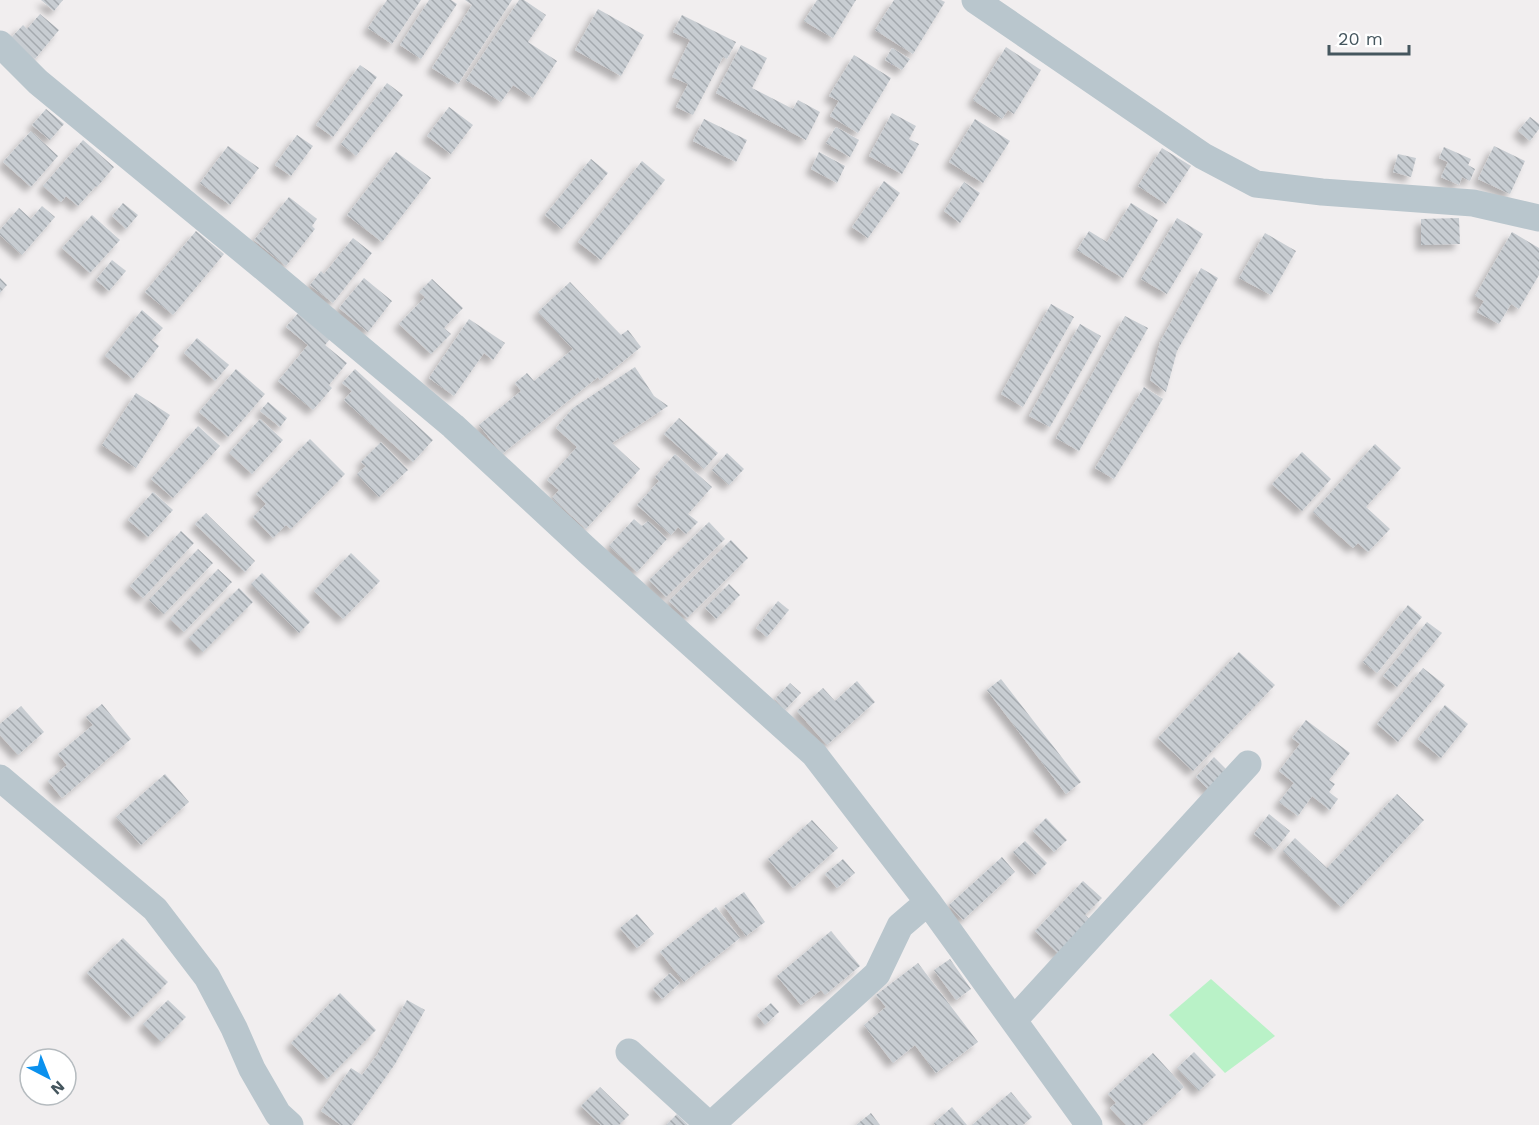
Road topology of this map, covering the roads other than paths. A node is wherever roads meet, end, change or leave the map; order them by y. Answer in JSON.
{"nodes":[{"id":1,"x":975,"y":0,"type":"edge"},
{"id":2,"x":0,"y":44,"type":"edge"},
{"id":3,"x":1539,"y":218,"type":"edge"},
{"id":4,"x":1248,"y":764,"type":"dead end"},
{"id":5,"x":0,"y":778,"type":"edge"},
{"id":6,"x":928,"y":902,"type":"junction"},
{"id":7,"x":1014,"y":1020,"type":"junction"},
{"id":8,"x":629,"y":1052,"type":"dead end"},
{"id":9,"x":290,"y":1125,"type":"edge"},
{"id":10,"x":710,"y":1125,"type":"edge"},
{"id":11,"x":1089,"y":1125,"type":"edge"}],
"edges":[{"from":1,"to":3,"type":"street"},
{"from":2,"to":6,"type":"street"},
{"from":4,"to":7,"type":"street"},
{"from":5,"to":9,"type":"street"},
{"from":6,"to":7,"type":"street"},
{"from":6,"to":10,"type":"street"},
{"from":7,"to":11,"type":"street"},
{"from":8,"to":10,"type":"street"}]}
